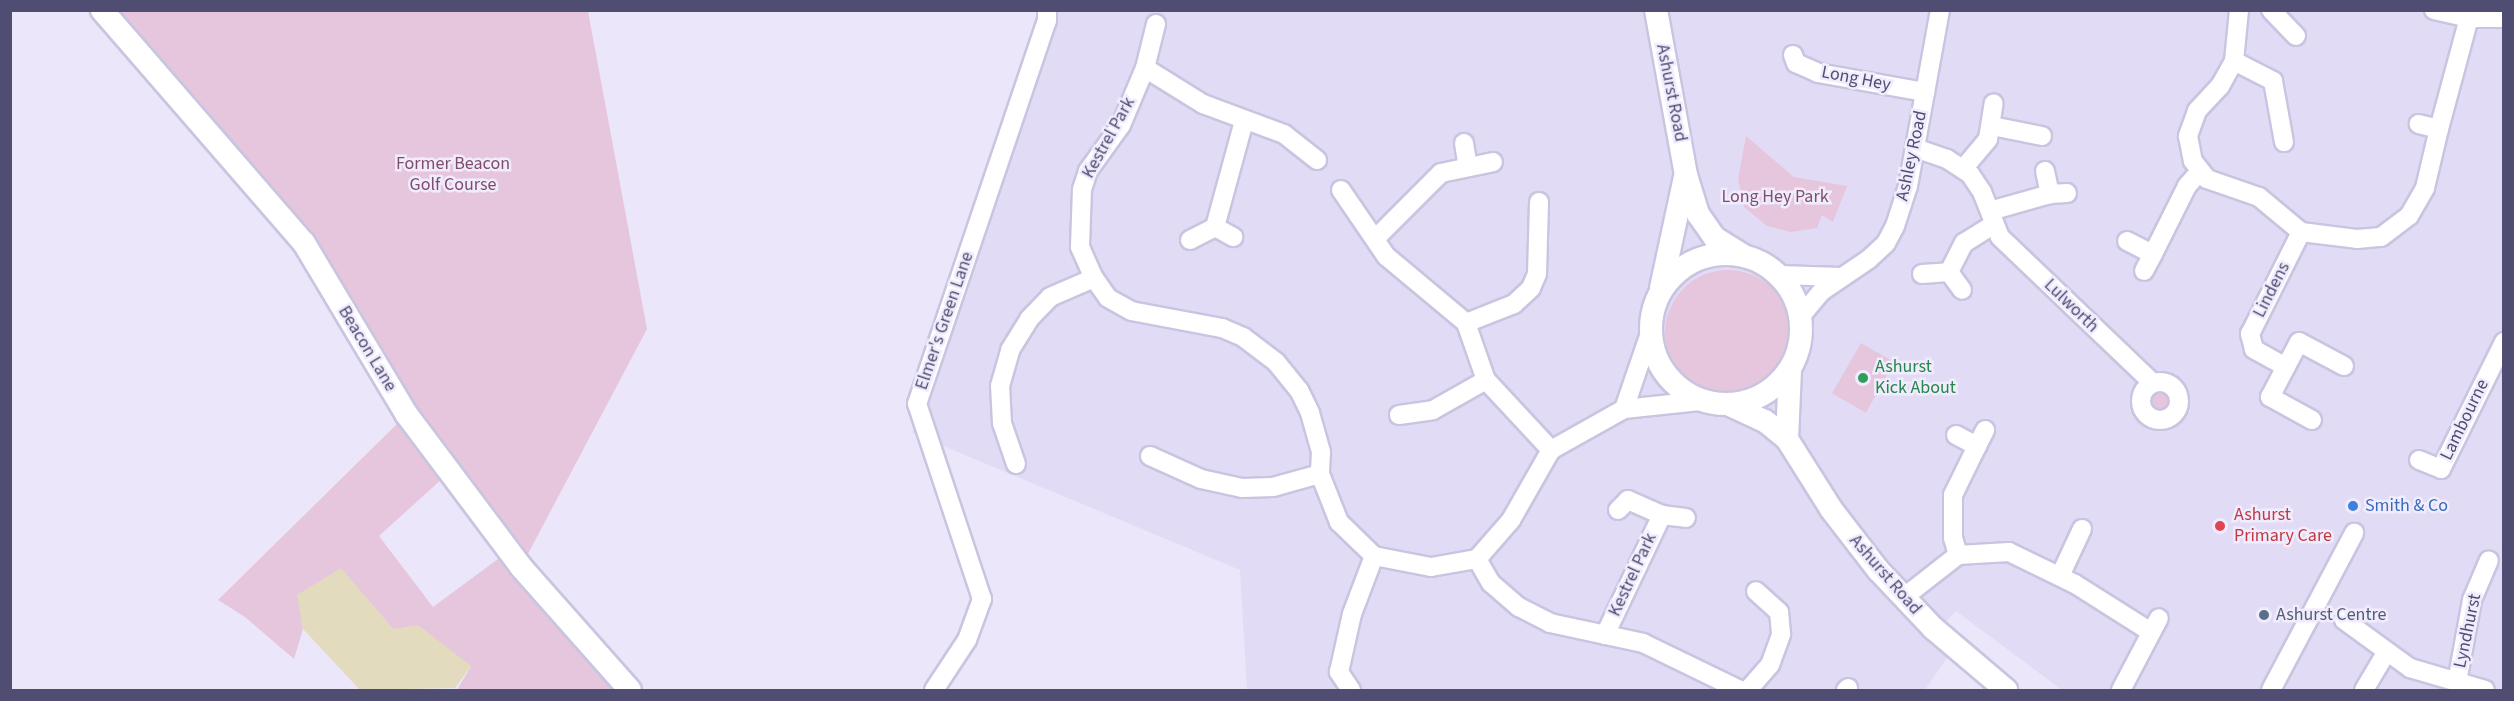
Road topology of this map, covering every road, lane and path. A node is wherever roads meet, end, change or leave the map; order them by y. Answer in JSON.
{"nodes":[{"id":1,"x":102,"y":10,"type":"edge"},
{"id":2,"x":1047,"y":10,"type":"edge"},
{"id":3,"x":1656,"y":10,"type":"edge"},
{"id":4,"x":1940,"y":10,"type":"edge"},
{"id":5,"x":2239,"y":10,"type":"edge"},
{"id":6,"x":2271,"y":10,"type":"edge"},
{"id":7,"x":2434,"y":10,"type":"edge"},
{"id":8,"x":2469,"y":18,"type":"junction"},
{"id":9,"x":2504,"y":18,"type":"edge"},
{"id":10,"x":1156,"y":24,"type":"dead end"},
{"id":11,"x":2296,"y":36,"type":"dead end"},
{"id":12,"x":1793,"y":55,"type":"dead end"},
{"id":13,"x":2234,"y":61,"type":"junction"},
{"id":14,"x":1145,"y":68,"type":"junction"},
{"id":15,"x":1926,"y":92,"type":"junction"},
{"id":16,"x":1994,"y":103,"type":"dead end"},
{"id":17,"x":1244,"y":121,"type":"junction"},
{"id":18,"x":2419,"y":124,"type":"dead end"},
{"id":19,"x":1992,"y":126,"type":"junction"},
{"id":20,"x":2439,"y":129,"type":"junction"},
{"id":21,"x":2042,"y":136,"type":"dead end"},
{"id":22,"x":2284,"y":142,"type":"dead end"},
{"id":23,"x":1464,"y":144,"type":"dead end"},
{"id":24,"x":1915,"y":148,"type":"junction"},
{"id":25,"x":1317,"y":160,"type":"dead end"},
{"id":26,"x":1493,"y":162,"type":"dead end"},
{"id":27,"x":1468,"y":167,"type":"junction"},
{"id":28,"x":1963,"y":169,"type":"junction"},
{"id":29,"x":2045,"y":171,"type":"dead end"},
{"id":30,"x":2199,"y":172,"type":"junction"},
{"id":31,"x":1686,"y":175,"type":"junction"},
{"id":32,"x":1341,"y":190,"type":"dead end"},
{"id":33,"x":1539,"y":202,"type":"dead end"},
{"id":34,"x":1992,"y":218,"type":"junction"},
{"id":35,"x":1215,"y":227,"type":"junction"},
{"id":36,"x":2301,"y":232,"type":"junction"},
{"id":37,"x":1233,"y":237,"type":"dead end"},
{"id":38,"x":1376,"y":238,"type":"junction"},
{"id":39,"x":1190,"y":240,"type":"dead end"},
{"id":40,"x":2127,"y":241,"type":"dead end"},
{"id":41,"x":2152,"y":254,"type":"junction"},
{"id":42,"x":1744,"y":256,"type":"junction"},
{"id":43,"x":2144,"y":271,"type":"dead end"},
{"id":44,"x":1948,"y":272,"type":"junction"},
{"id":45,"x":1922,"y":274,"type":"dead end"},
{"id":46,"x":1779,"y":276,"type":"junction"},
{"id":47,"x":1841,"y":277,"type":"junction"},
{"id":48,"x":1094,"y":278,"type":"junction"},
{"id":49,"x":1660,"y":290,"type":"junction"},
{"id":50,"x":1962,"y":290,"type":"dead end"},
{"id":51,"x":1800,"y":317,"type":"junction"},
{"id":52,"x":1466,"y":323,"type":"junction"},
{"id":53,"x":1650,"y":333,"type":"junction"},
{"id":54,"x":2502,"y":347,"type":"edge"},
{"id":55,"x":2344,"y":366,"type":"dead end"},
{"id":56,"x":2286,"y":367,"type":"junction"},
{"id":57,"x":1790,"y":369,"type":"junction"},
{"id":58,"x":1486,"y":380,"type":"junction"},
{"id":59,"x":2153,"y":383,"type":"dead end"},
{"id":60,"x":1700,"y":401,"type":"junction"},
{"id":61,"x":1730,"y":405,"type":"junction"},
{"id":62,"x":1624,"y":409,"type":"junction"},
{"id":63,"x":1399,"y":415,"type":"dead end"},
{"id":64,"x":2312,"y":420,"type":"dead end"},
{"id":65,"x":1956,"y":435,"type":"dead end"},
{"id":66,"x":1791,"y":446,"type":"junction"},
{"id":67,"x":1551,"y":450,"type":"junction"},
{"id":68,"x":1150,"y":456,"type":"dead end"},
{"id":69,"x":2419,"y":460,"type":"dead end"},
{"id":70,"x":1016,"y":464,"type":"dead end"},
{"id":71,"x":1320,"y":474,"type":"junction"},
{"id":72,"x":1618,"y":510,"type":"dead end"},
{"id":73,"x":1662,"y":515,"type":"junction"},
{"id":74,"x":1686,"y":518,"type":"dead end"},
{"id":75,"x":2082,"y":529,"type":"dead end"},
{"id":76,"x":2354,"y":533,"type":"dead end"},
{"id":77,"x":1958,"y":555,"type":"junction"},
{"id":78,"x":1374,"y":556,"type":"junction"},
{"id":79,"x":1477,"y":559,"type":"junction"},
{"id":80,"x":2489,"y":560,"type":"dead end"},
{"id":81,"x":2060,"y":576,"type":"junction"},
{"id":82,"x":1756,"y":591,"type":"dead end"},
{"id":83,"x":1903,"y":598,"type":"junction"},
{"id":84,"x":2344,"y":620,"type":"dead end"},
{"id":85,"x":1605,"y":635,"type":"junction"},
{"id":86,"x":2386,"y":653,"type":"junction"},
{"id":87,"x":2457,"y":682,"type":"junction"},
{"id":88,"x":1344,"y":688,"type":"edge"},
{"id":89,"x":630,"y":690,"type":"edge"},
{"id":90,"x":934,"y":690,"type":"edge"},
{"id":91,"x":1740,"y":690,"type":"edge"},
{"id":92,"x":1748,"y":690,"type":"edge"},
{"id":93,"x":2006,"y":690,"type":"edge"},
{"id":94,"x":2121,"y":690,"type":"edge"},
{"id":95,"x":2271,"y":690,"type":"edge"},
{"id":96,"x":2364,"y":690,"type":"edge"},
{"id":97,"x":2485,"y":690,"type":"edge"}],
"edges":[{"from":1,"to":89,"type":"street","name":"Beacon Lane"},
{"from":2,"to":90,"type":"street","name":"Elmer's Green Lane"},
{"from":3,"to":31,"type":"street","name":"Ashurst Road"},
{"from":4,"to":15,"type":"street","name":"Ashley Road"},
{"from":5,"to":13,"type":"street"},
{"from":6,"to":11,"type":"street"},
{"from":7,"to":8,"type":"street"},
{"from":8,"to":9,"type":"street"},
{"from":8,"to":20,"type":"street"},
{"from":10,"to":14,"type":"street","name":"Kestrel Park"},
{"from":12,"to":15,"type":"street","name":"Long Hey"},
{"from":13,"to":22,"type":"street"},
{"from":13,"to":30,"type":"street"},
{"from":14,"to":17,"type":"street"},
{"from":14,"to":48,"type":"street","name":"Kestrel Park"},
{"from":15,"to":24,"type":"street","name":"Ashley Road"},
{"from":16,"to":19,"type":"street"},
{"from":17,"to":25,"type":"street"},
{"from":17,"to":35,"type":"street"},
{"from":18,"to":20,"type":"street"},
{"from":19,"to":21,"type":"street"},
{"from":19,"to":28,"type":"street"},
{"from":20,"to":36,"type":"street"},
{"from":23,"to":27,"type":"street"},
{"from":24,"to":28,"type":"street","name":"Lulworth"},
{"from":24,"to":47,"type":"street","name":"Ashley Road"},
{"from":26,"to":27,"type":"street"},
{"from":27,"to":38,"type":"street"},
{"from":28,"to":34,"type":"street","name":"Lulworth"},
{"from":29,"to":34,"type":"street"},
{"from":30,"to":36,"type":"street"},
{"from":30,"to":41,"type":"street"},
{"from":31,"to":42,"type":"street","name":"Ashurst Road"},
{"from":31,"to":49,"type":"street","name":"Ashurst Road"},
{"from":32,"to":38,"type":"street"},
{"from":33,"to":52,"type":"street"},
{"from":34,"to":44,"type":"street"},
{"from":34,"to":59,"type":"street","name":"Lulworth"},
{"from":35,"to":37,"type":"street"},
{"from":35,"to":39,"type":"street"},
{"from":36,"to":56,"type":"street","name":"Lindens"},
{"from":38,"to":52,"type":"street"},
{"from":40,"to":41,"type":"street"},
{"from":41,"to":43,"type":"street"},
{"from":42,"to":46,"type":"street"},
{"from":42,"to":49,"type":"street"},
{"from":44,"to":45,"type":"street"},
{"from":44,"to":50,"type":"street"},
{"from":46,"to":47,"type":"street","name":"Ashley Road"},
{"from":46,"to":51,"type":"street"},
{"from":47,"to":51,"type":"street","name":"Ashley Road"},
{"from":48,"to":70,"type":"street"},
{"from":48,"to":71,"type":"street","name":"Kestrel Park"},
{"from":49,"to":53,"type":"street"},
{"from":51,"to":57,"type":"street"},
{"from":52,"to":58,"type":"street"},
{"from":53,"to":60,"type":"street"},
{"from":53,"to":62,"type":"street"},
{"from":54,"to":69,"type":"street","name":"Lambourne"},
{"from":55,"to":56,"type":"street"},
{"from":56,"to":64,"type":"street"},
{"from":57,"to":61,"type":"street"},
{"from":57,"to":66,"type":"street"},
{"from":58,"to":63,"type":"street"},
{"from":58,"to":67,"type":"street"},
{"from":60,"to":61,"type":"street"},
{"from":60,"to":62,"type":"street"},
{"from":61,"to":66,"type":"street","name":"Ashurst Road"},
{"from":62,"to":67,"type":"street"},
{"from":65,"to":77,"type":"street"},
{"from":66,"to":83,"type":"street","name":"Ashurst Road"},
{"from":67,"to":79,"type":"street"},
{"from":68,"to":71,"type":"street"},
{"from":71,"to":78,"type":"street","name":"Kestrel Park"},
{"from":72,"to":73,"type":"street","name":"Kestrel Park"},
{"from":73,"to":74,"type":"street","name":"Kestrel Park"},
{"from":73,"to":85,"type":"street","name":"Kestrel Park"},
{"from":75,"to":81,"type":"street"},
{"from":76,"to":95,"type":"street"},
{"from":77,"to":81,"type":"street"},
{"from":77,"to":83,"type":"street"},
{"from":78,"to":79,"type":"street"},
{"from":78,"to":88,"type":"street"},
{"from":79,"to":85,"type":"street","name":"Kestrel Park"},
{"from":80,"to":87,"type":"street","name":"Lyndhurst"},
{"from":81,"to":94,"type":"street"},
{"from":82,"to":92,"type":"street"},
{"from":83,"to":93,"type":"street","name":"Ashurst Road"},
{"from":84,"to":86,"type":"street","name":"Lyndhurst"},
{"from":85,"to":91,"type":"street","name":"Kestrel Park"},
{"from":86,"to":87,"type":"street","name":"Lyndhurst"},
{"from":86,"to":96,"type":"street"},
{"from":87,"to":97,"type":"street","name":"Lyndhurst"}]}
